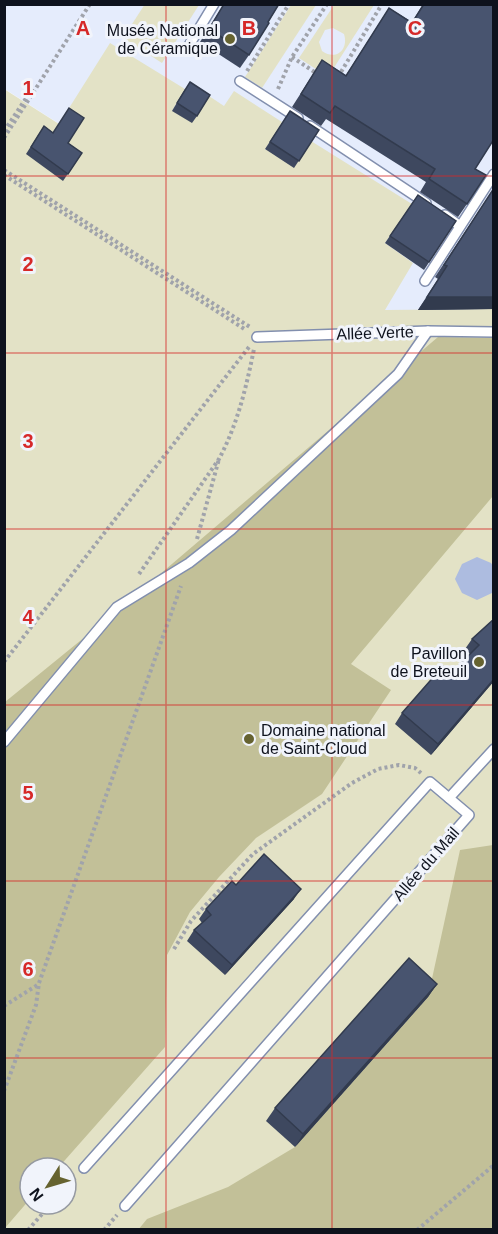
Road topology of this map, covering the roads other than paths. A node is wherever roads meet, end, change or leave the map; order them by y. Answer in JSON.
{"nodes":[{"id":1,"x":214,"y":4,"type":"edge"},
{"id":2,"x":188,"y":46,"type":"dead end"},
{"id":3,"x":240,"y":81,"type":"road end"},
{"id":4,"x":493,"y":177,"type":"edge"},
{"id":5,"x":430,"y":206,"type":"edge"},
{"id":6,"x":440,"y":212,"type":"edge"},
{"id":7,"x":460,"y":226,"type":"junction"},
{"id":8,"x":425,"y":281,"type":"dead end"},
{"id":9,"x":428,"y":332,"type":"junction"},
{"id":10,"x":494,"y":332,"type":"edge"},
{"id":11,"x":257,"y":337,"type":"road end"},
{"id":12,"x":4,"y":742,"type":"edge"},
{"id":13,"x":494,"y":749,"type":"edge"},
{"id":14,"x":448,"y":798,"type":"junction"},
{"id":15,"x":84,"y":1168,"type":"dead end"},
{"id":16,"x":125,"y":1206,"type":"dead end"}],
"edges":[{"from":1,"to":2,"type":"lane"},
{"from":3,"to":5,"type":"lane"},
{"from":4,"to":7,"type":"lane"},
{"from":6,"to":7,"type":"lane"},
{"from":7,"to":8,"type":"lane"},
{"from":9,"to":10,"type":"lane","name":"Allée Verte"},
{"from":9,"to":11,"type":"lane","name":"Allée Verte"},
{"from":9,"to":12,"type":"lane"},
{"from":13,"to":14,"type":"lane"},
{"from":14,"to":15,"type":"lane","name":"Allée du Mail"},
{"from":14,"to":16,"type":"lane","name":"Allée du Mail"}]}
